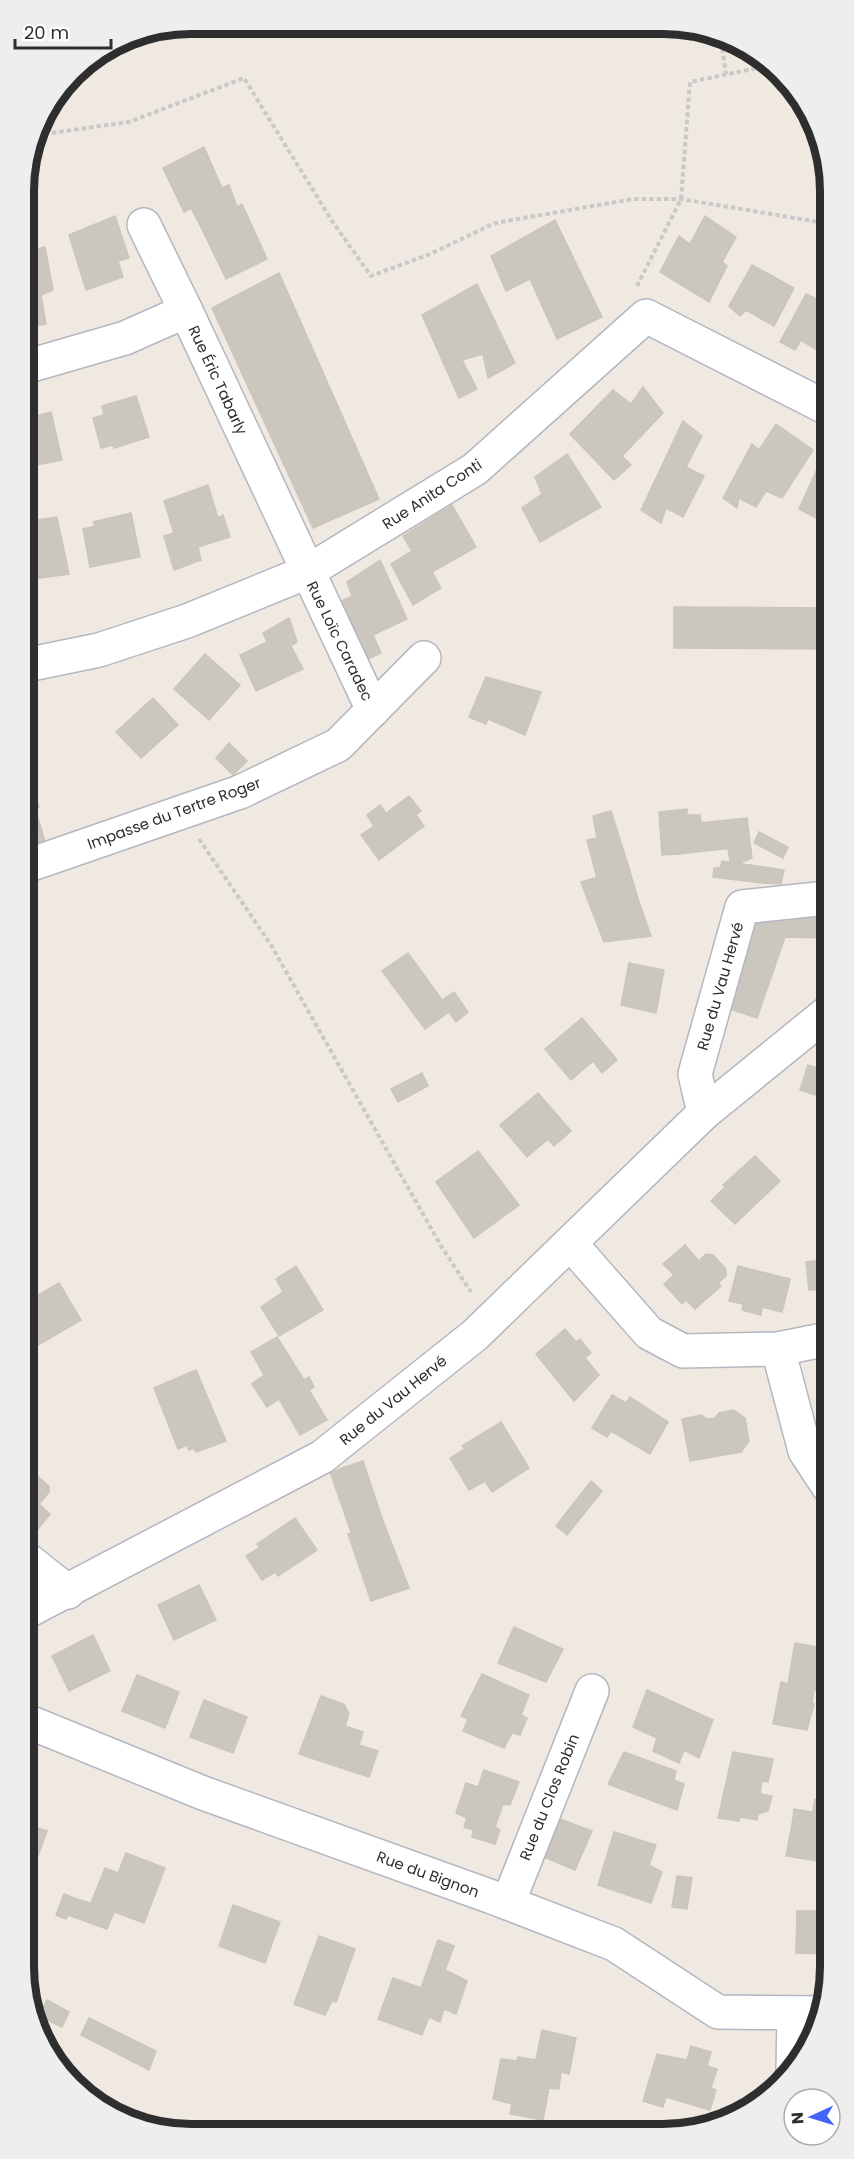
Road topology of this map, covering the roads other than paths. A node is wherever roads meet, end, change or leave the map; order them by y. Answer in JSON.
{"nodes":[{"id":1,"x":144,"y":225,"type":"dead end"},
{"id":2,"x":186,"y":311,"type":"junction"},
{"id":3,"x":35,"y":365,"type":"edge"},
{"id":4,"x":820,"y":404,"type":"edge"},
{"id":5,"x":307,"y":572,"type":"junction"},
{"id":6,"x":424,"y":658,"type":"dead end"},
{"id":7,"x":35,"y":662,"type":"edge"},
{"id":8,"x":373,"y":710,"type":"junction"},
{"id":9,"x":35,"y":863,"type":"edge"},
{"id":10,"x":820,"y":899,"type":"edge"},
{"id":11,"x":820,"y":1019,"type":"edge"},
{"id":12,"x":704,"y":1113,"type":"junction"},
{"id":13,"x":570,"y":1243,"type":"junction"},
{"id":14,"x":819,"y":1341,"type":"edge"},
{"id":15,"x":778,"y":1349,"type":"junction"},
{"id":16,"x":819,"y":1473,"type":"edge"},
{"id":17,"x":34,"y":1565,"type":"edge"},
{"id":18,"x":68,"y":1592,"type":"junction"},
{"id":19,"x":34,"y":1608,"type":"edge"},
{"id":20,"x":592,"y":1691,"type":"dead end"},
{"id":21,"x":34,"y":1724,"type":"edge"},
{"id":22,"x":508,"y":1903,"type":"junction"},
{"id":23,"x":808,"y":2013,"type":"edge"},
{"id":24,"x":801,"y":2041,"type":"edge"}],
"edges":[{"from":1,"to":2,"type":"street"},
{"from":2,"to":3,"type":"street","name":"Rue Éric Tabarly"},
{"from":2,"to":5,"type":"street","name":"Rue Éric Tabarly"},
{"from":4,"to":5,"type":"street","name":"Rue Anita Conti"},
{"from":5,"to":7,"type":"street","name":"Rue Anita Conti"},
{"from":5,"to":8,"type":"street","name":"Rue Loïc Caradec"},
{"from":6,"to":8,"type":"street","name":"Impasse du Tertre Roger"},
{"from":8,"to":9,"type":"street","name":"Impasse du Tertre Roger"},
{"from":10,"to":12,"type":"street","name":"Rue du Vau Hervé"},
{"from":11,"to":12,"type":"street","name":"Rue du Vau Hervé"},
{"from":12,"to":13,"type":"street","name":"Rue du Vau Hervé"},
{"from":13,"to":15,"type":"street"},
{"from":13,"to":18,"type":"street","name":"Rue du Vau Hervé"},
{"from":14,"to":15,"type":"street"},
{"from":15,"to":16,"type":"street"},
{"from":17,"to":18,"type":"street"},
{"from":18,"to":19,"type":"street","name":"Rue du Vau Hervé"},
{"from":20,"to":22,"type":"street","name":"Rue du Clos Robin"},
{"from":21,"to":22,"type":"street","name":"Rue du Bignon"},
{"from":22,"to":23,"type":"street","name":"Rue du Bignon"},
{"from":23,"to":24,"type":"street"}]}
